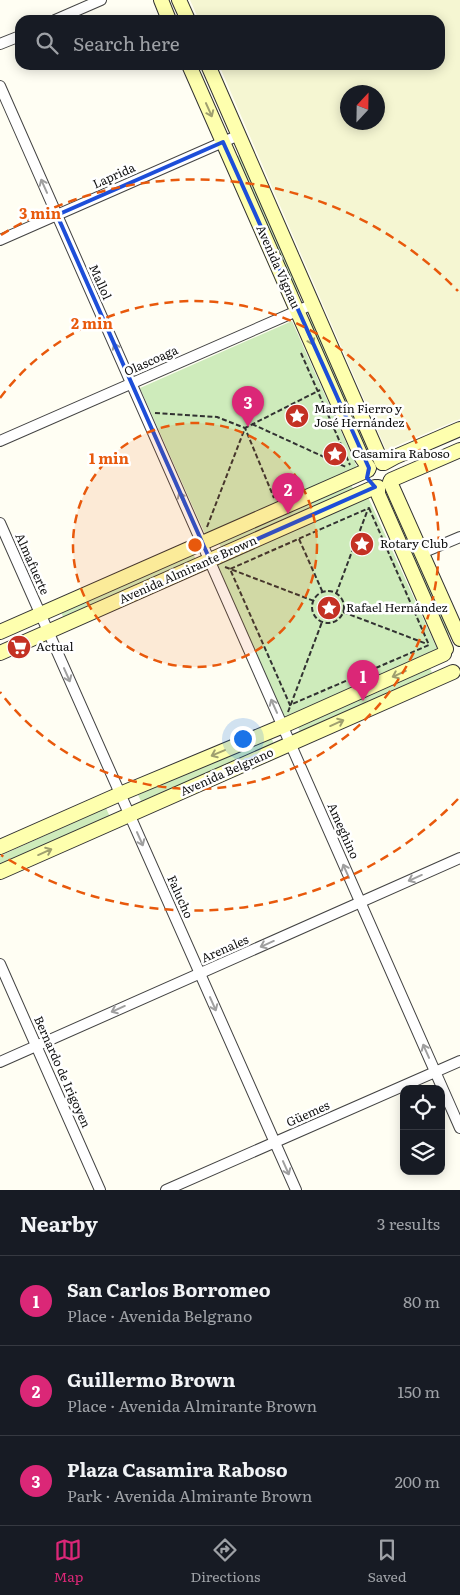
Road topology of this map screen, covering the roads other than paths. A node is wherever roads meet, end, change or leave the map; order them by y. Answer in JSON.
{"nodes":[{"id":1,"x":101,"y":0,"type":"edge"},
{"id":2,"x":161,"y":0,"type":"edge"},
{"id":3,"x":179,"y":0,"type":"edge"},
{"id":4,"x":66,"y":15,"type":"edge"},
{"id":5,"x":168,"y":15,"type":"edge"},
{"id":6,"x":186,"y":15,"type":"edge"},
{"id":7,"x":15,"y":38,"type":"edge"},
{"id":8,"x":0,"y":44,"type":"edge"},
{"id":9,"x":191,"y":70,"type":"edge"},
{"id":10,"x":210,"y":70,"type":"edge"},
{"id":11,"x":0,"y":86,"type":"edge"},
{"id":12,"x":239,"y":135,"type":"junction"},
{"id":13,"x":223,"y":142,"type":"junction"},
{"id":14,"x":57,"y":215,"type":"junction"},
{"id":15,"x":0,"y":240,"type":"edge"},
{"id":16,"x":313,"y":304,"type":"junction"},
{"id":17,"x":298,"y":311,"type":"junction"},
{"id":18,"x":131,"y":383,"type":"junction"},
{"id":19,"x":460,"y":429,"type":"edge"},
{"id":20,"x":0,"y":441,"type":"edge"},
{"id":21,"x":460,"y":450,"type":"edge"},
{"id":22,"x":376,"y":466,"type":"junction"},
{"id":23,"x":382,"y":485,"type":"junction"},
{"id":24,"x":0,"y":523,"type":"edge"},
{"id":25,"x":460,"y":537,"type":"edge"},
{"id":26,"x":202,"y":544,"type":"junction"},
{"id":27,"x":422,"y":553,"type":"junction"},
{"id":28,"x":210,"y":560,"type":"junction"},
{"id":29,"x":40,"y":614,"type":"junction"},
{"id":30,"x":0,"y":632,"type":"edge"},
{"id":31,"x":48,"y":632,"type":"junction"},
{"id":32,"x":460,"y":639,"type":"edge"},
{"id":33,"x":460,"y":643,"type":"edge"},
{"id":34,"x":445,"y":651,"type":"junction"},
{"id":35,"x":0,"y":653,"type":"edge"},
{"id":36,"x":458,"y":674,"type":"edge"},
{"id":37,"x":282,"y":726,"type":"junction"},
{"id":38,"x":290,"y":744,"type":"junction"},
{"id":39,"x":120,"y":794,"type":"junction"},
{"id":40,"x":130,"y":815,"type":"junction"},
{"id":41,"x":0,"y":847,"type":"edge"},
{"id":42,"x":460,"y":858,"type":"edge"},
{"id":43,"x":0,"y":872,"type":"edge"},
{"id":44,"x":360,"y":902,"type":"junction"},
{"id":45,"x":0,"y":964,"type":"edge"},
{"id":46,"x":200,"y":973,"type":"junction"},
{"id":47,"x":36,"y":1046,"type":"junction"},
{"id":48,"x":460,"y":1061,"type":"edge"},
{"id":49,"x":0,"y":1062,"type":"edge"},
{"id":50,"x":435,"y":1072,"type":"junction"},
{"id":51,"x":460,"y":1128,"type":"edge"},
{"id":52,"x":275,"y":1142,"type":"junction"},
{"id":53,"x":100,"y":1190,"type":"edge"},
{"id":54,"x":166,"y":1190,"type":"edge"},
{"id":55,"x":296,"y":1190,"type":"edge"}],
"edges":[{"from":1,"to":4,"type":"street"},
{"from":2,"to":5,"type":"main road"},
{"from":3,"to":6,"type":"main road"},
{"from":7,"to":8,"type":"street"},
{"from":9,"to":13,"type":"main road","name":"Avenida Vignau","one_way":true},
{"from":10,"to":12,"type":"main road","name":"Avenida Vignau"},
{"from":14,"to":11,"type":"street","name":"Mallol","one_way":true},
{"from":12,"to":13,"type":"street","name":"Laprida"},
{"from":12,"to":16,"type":"main road","name":"Avenida Vignau"},
{"from":13,"to":14,"type":"street","name":"Laprida"},
{"from":13,"to":17,"type":"main road","name":"Avenida Vignau"},
{"from":14,"to":15,"type":"street","name":"Laprida"},
{"from":18,"to":14,"type":"street","name":"Mallol","one_way":true},
{"from":16,"to":17,"type":"street","name":"Olascoaga"},
{"from":16,"to":22,"type":"main road","name":"Avenida Vignau"},
{"from":17,"to":18,"type":"street","name":"Olascoaga"},
{"from":17,"to":22,"type":"main road","name":"Avenida Vignau","one_way":true},
{"from":18,"to":20,"type":"street","name":"Olascoaga"},
{"from":26,"to":18,"type":"street","name":"Mallol","one_way":true},
{"from":19,"to":22,"type":"main road","name":"Avenida Almirante Brown"},
{"from":21,"to":23,"type":"main road","name":"Avenida Almirante Brown"},
{"from":22,"to":23,"type":"main road"},
{"from":22,"to":23,"type":"main road"},
{"from":22,"to":26,"type":"main road","name":"Avenida Almirante Brown"},
{"from":23,"to":27,"type":"main road"},
{"from":23,"to":28,"type":"main road","name":"Avenida Almirante Brown"},
{"from":23,"to":34,"type":"main road"},
{"from":24,"to":29,"type":"street","name":"Almafuerte"},
{"from":25,"to":27,"type":"street"},
{"from":26,"to":28,"type":"street","name":"Ameghino"},
{"from":26,"to":29,"type":"main road","name":"Avenida Almirante Brown"},
{"from":27,"to":32,"type":"main road"},
{"from":28,"to":31,"type":"main road","name":"Avenida Almirante Brown"},
{"from":37,"to":28,"type":"street","name":"Ameghino","one_way":true},
{"from":29,"to":30,"type":"main road","name":"Avenida Almirante Brown"},
{"from":29,"to":31,"type":"street","name":"Falucho"},
{"from":31,"to":35,"type":"main road","name":"Avenida Almirante Brown"},
{"from":31,"to":39,"type":"street","name":"Falucho","one_way":true},
{"from":33,"to":34,"type":"main road","name":"Avenida Belgrano"},
{"from":34,"to":36,"type":"main road"},
{"from":34,"to":37,"type":"main road","name":"Avenida Belgrano","one_way":true},
{"from":38,"to":36,"type":"main road","name":"Avenida Belgrano","one_way":true},
{"from":37,"to":38,"type":"street","name":"Ameghino"},
{"from":37,"to":39,"type":"main road","name":"Avenida Belgrano","one_way":true},
{"from":38,"to":40,"type":"main road","name":"Avenida Belgrano"},
{"from":44,"to":38,"type":"street","name":"Ameghino","one_way":true},
{"from":39,"to":40,"type":"street","name":"Falucho"},
{"from":39,"to":41,"type":"main road","name":"Avenida Belgrano"},
{"from":43,"to":40,"type":"main road","name":"Avenida Belgrano","one_way":true},
{"from":40,"to":46,"type":"street","name":"Falucho","one_way":true},
{"from":42,"to":44,"type":"street","name":"Arenales","one_way":true},
{"from":44,"to":46,"type":"street","name":"Arenales","one_way":true},
{"from":50,"to":44,"type":"street","name":"Ameghino","one_way":true},
{"from":45,"to":47,"type":"street","name":"Bernardo de Irigoyen"},
{"from":46,"to":47,"type":"street","name":"Arenales","one_way":true},
{"from":46,"to":52,"type":"street","name":"Falucho","one_way":true},
{"from":47,"to":49,"type":"street","name":"Arenales"},
{"from":47,"to":53,"type":"street","name":"Bernardo de Irigoyen"},
{"from":48,"to":50,"type":"street","name":"Güemes"},
{"from":50,"to":51,"type":"street","name":"Ameghino"},
{"from":50,"to":52,"type":"street","name":"Güemes"},
{"from":52,"to":54,"type":"street","name":"Güemes"},
{"from":52,"to":55,"type":"street","name":"Falucho","one_way":true}]}
